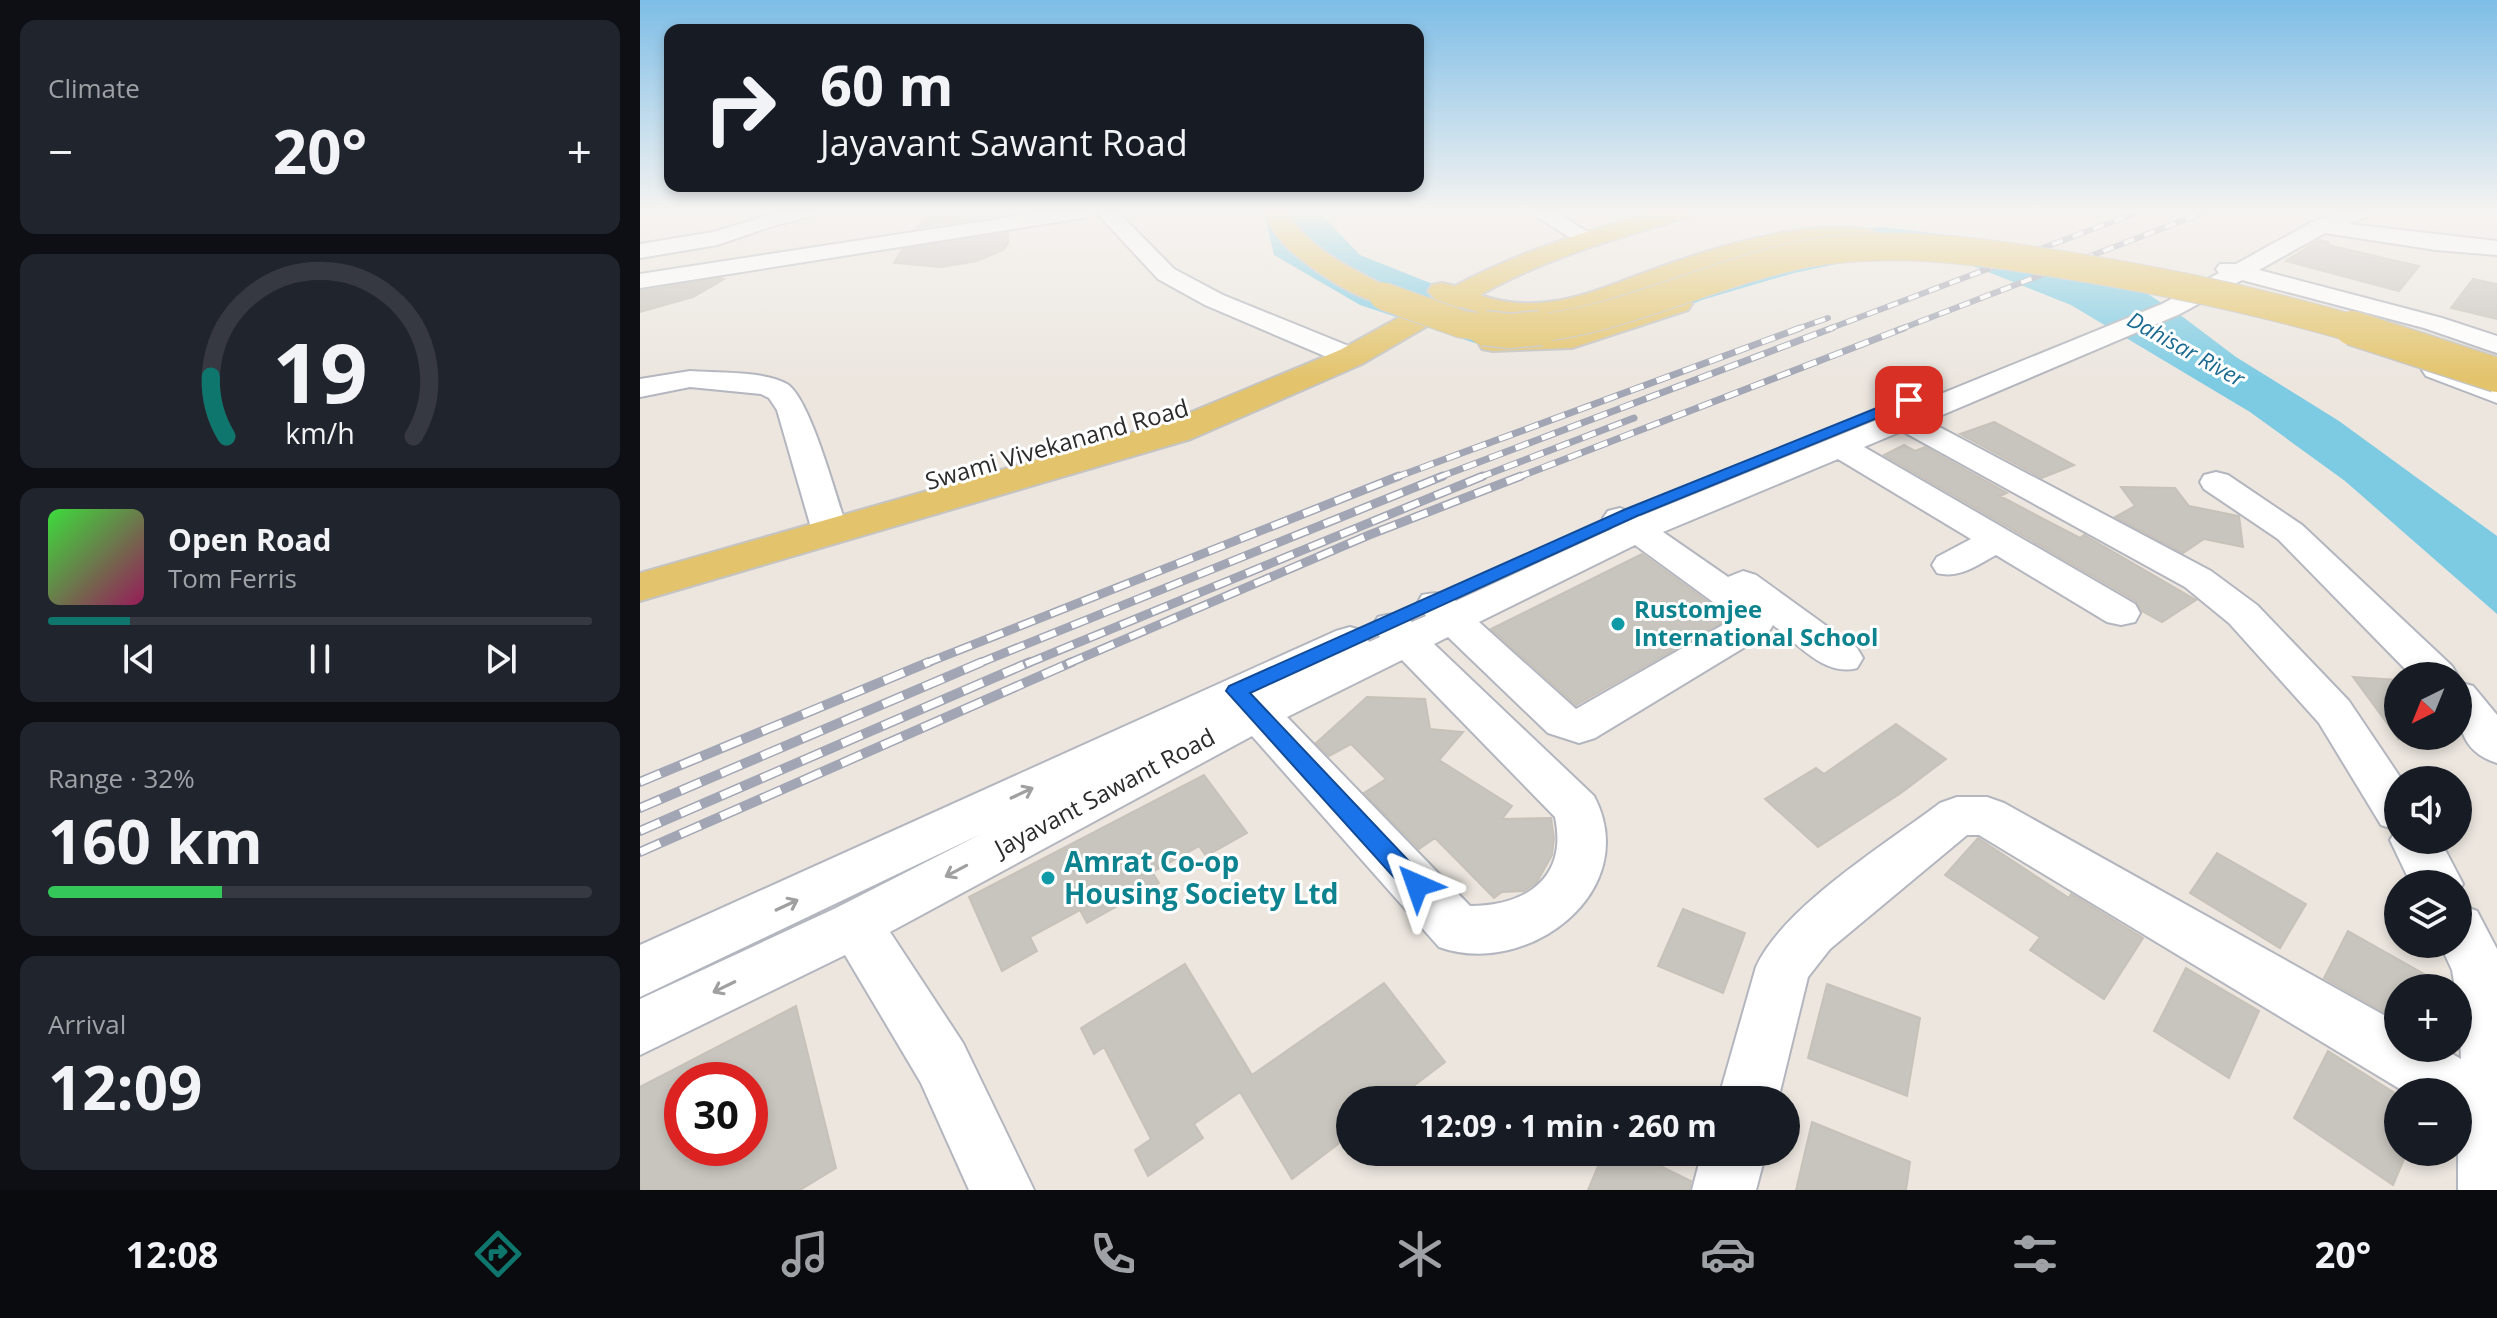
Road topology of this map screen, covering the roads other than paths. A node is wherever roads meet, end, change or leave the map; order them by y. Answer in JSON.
{"nodes":[{"id":1,"x":726,"y":268,"type":"edge"},
{"id":2,"x":1160,"y":268,"type":"edge"},
{"id":3,"x":1332,"y":268,"type":"edge"},
{"id":4,"x":1359,"y":268,"type":"edge"},
{"id":5,"x":1513,"y":268,"type":"edge"},
{"id":6,"x":1694,"y":268,"type":"edge"},
{"id":7,"x":1726,"y":268,"type":"edge"},
{"id":8,"x":1752,"y":268,"type":"edge"},
{"id":9,"x":1786,"y":268,"type":"edge"},
{"id":10,"x":2082,"y":268,"type":"edge"},
{"id":11,"x":2167,"y":268,"type":"edge"},
{"id":12,"x":2242,"y":268,"type":"edge"},
{"id":13,"x":2248,"y":268,"type":"edge"},
{"id":14,"x":2236,"y":276,"type":"junction"},
{"id":15,"x":640,"y":281,"type":"edge"},
{"id":16,"x":1458,"y":289,"type":"junction"},
{"id":17,"x":1370,"y":336,"type":"junction"},
{"id":18,"x":2084,"y":338,"type":"junction"},
{"id":19,"x":2497,"y":345,"type":"edge"},
{"id":20,"x":2497,"y":360,"type":"edge"},
{"id":21,"x":2431,"y":368,"type":"dead end"},
{"id":22,"x":2497,"y":375,"type":"edge"},
{"id":23,"x":640,"y":388,"type":"edge"},
{"id":24,"x":2497,"y":394,"type":"edge"},
{"id":25,"x":1904,"y":420,"type":"junction"},
{"id":26,"x":1839,"y":446,"type":"junction"},
{"id":27,"x":2216,"y":482,"type":"dead end"},
{"id":28,"x":827,"y":521,"type":"junction"},
{"id":29,"x":1643,"y":527,"type":"junction"},
{"id":30,"x":1997,"y":540,"type":"junction"},
{"id":31,"x":640,"y":564,"type":"edge"},
{"id":32,"x":1950,"y":565,"type":"dead end"},
{"id":33,"x":640,"y":587,"type":"edge"},
{"id":34,"x":2121,"y":613,"type":"dead end"},
{"id":35,"x":1453,"y":619,"type":"junction"},
{"id":36,"x":1398,"y":632,"type":"junction"},
{"id":37,"x":1843,"y":658,"type":"dead end"},
{"id":38,"x":2423,"y":662,"type":"edge"},
{"id":39,"x":1246,"y":703,"type":"junction"},
{"id":40,"x":2472,"y":715,"type":"edge"},
{"id":41,"x":2497,"y":746,"type":"edge"},
{"id":42,"x":2384,"y":790,"type":"edge"},
{"id":43,"x":855,"y":924,"type":"junction"},
{"id":44,"x":2472,"y":955,"type":"edge"},
{"id":45,"x":640,"y":972,"type":"edge"},
{"id":46,"x":2491,"y":1009,"type":"edge"},
{"id":47,"x":640,"y":1028,"type":"edge"},
{"id":48,"x":1752,"y":1086,"type":"edge"},
{"id":49,"x":2491,"y":1109,"type":"junction"},
{"id":50,"x":1730,"y":1166,"type":"edge"},
{"id":51,"x":1002,"y":1190,"type":"edge"},
{"id":52,"x":1724,"y":1190,"type":"edge"},
{"id":53,"x":2490,"y":1190,"type":"edge"}],
"edges":[{"from":1,"to":15,"type":"street"},
{"from":2,"to":17,"type":"street"},
{"from":3,"to":8,"type":"main road","bridge":true},
{"from":4,"to":7,"type":"main road"},
{"from":5,"to":16,"type":"main road","name":"Swami Vivekanand Road"},
{"from":6,"to":16,"type":"main road"},
{"from":9,"to":17,"type":"main road","bridge":true},
{"from":10,"to":22,"type":"main road","bridge":true},
{"from":11,"to":14,"type":"main road"},
{"from":12,"to":14,"type":"street","name":"Jayavant Sawant Road"},
{"from":13,"to":14,"type":"street","name":"Jayavant Sawant Road"},
{"from":14,"to":18,"type":"street","name":"Jayavant Sawant Road"},
{"from":14,"to":19,"type":"street"},
{"from":14,"to":20,"type":"main road"},
{"from":16,"to":17,"type":"main road","name":"Swami Vivekanand Road"},
{"from":17,"to":28,"type":"main road","name":"Swami Vivekanand Road"},
{"from":18,"to":25,"type":"street","name":"Jayavant Sawant Road"},
{"from":18,"to":29,"type":"street","name":"Jayavant Sawant Road"},
{"from":21,"to":24,"type":"street"},
{"from":23,"to":28,"type":"street"},
{"from":25,"to":26,"type":"street","name":"Jayavant Sawant Road"},
{"from":25,"to":42,"type":"street"},
{"from":26,"to":29,"type":"street","name":"Jayavant Sawant Road"},
{"from":26,"to":30,"type":"street"},
{"from":27,"to":38,"type":"street"},
{"from":28,"to":31,"type":"main road","name":"Swami Vivekanand Road"},
{"from":28,"to":33,"type":"main road","name":"Swami Vivekanand Road"},
{"from":29,"to":35,"type":"street","name":"Jayavant Sawant Road"},
{"from":29,"to":35,"type":"street"},
{"from":29,"to":37,"type":"street"},
{"from":30,"to":32,"type":"street"},
{"from":30,"to":34,"type":"street"},
{"from":35,"to":36,"type":"street","name":"Jayavant Sawant Road"},
{"from":36,"to":39,"type":"street","name":"Jayavant Sawant Road"},
{"from":36,"to":39,"type":"street"},
{"from":39,"to":43,"type":"street","name":"Jayavant Sawant Road","one_way":true},
{"from":45,"to":39,"type":"street","name":"Jayavant Sawant Road","one_way":true},
{"from":40,"to":41,"type":"street"},
{"from":43,"to":47,"type":"street","name":"Jayavant Sawant Road","one_way":true},
{"from":43,"to":51,"type":"street"},
{"from":44,"to":46,"type":"street"},
{"from":46,"to":49,"type":"street"},
{"from":48,"to":49,"type":"street"},
{"from":49,"to":53,"type":"street"},
{"from":50,"to":52,"type":"street"}]}
